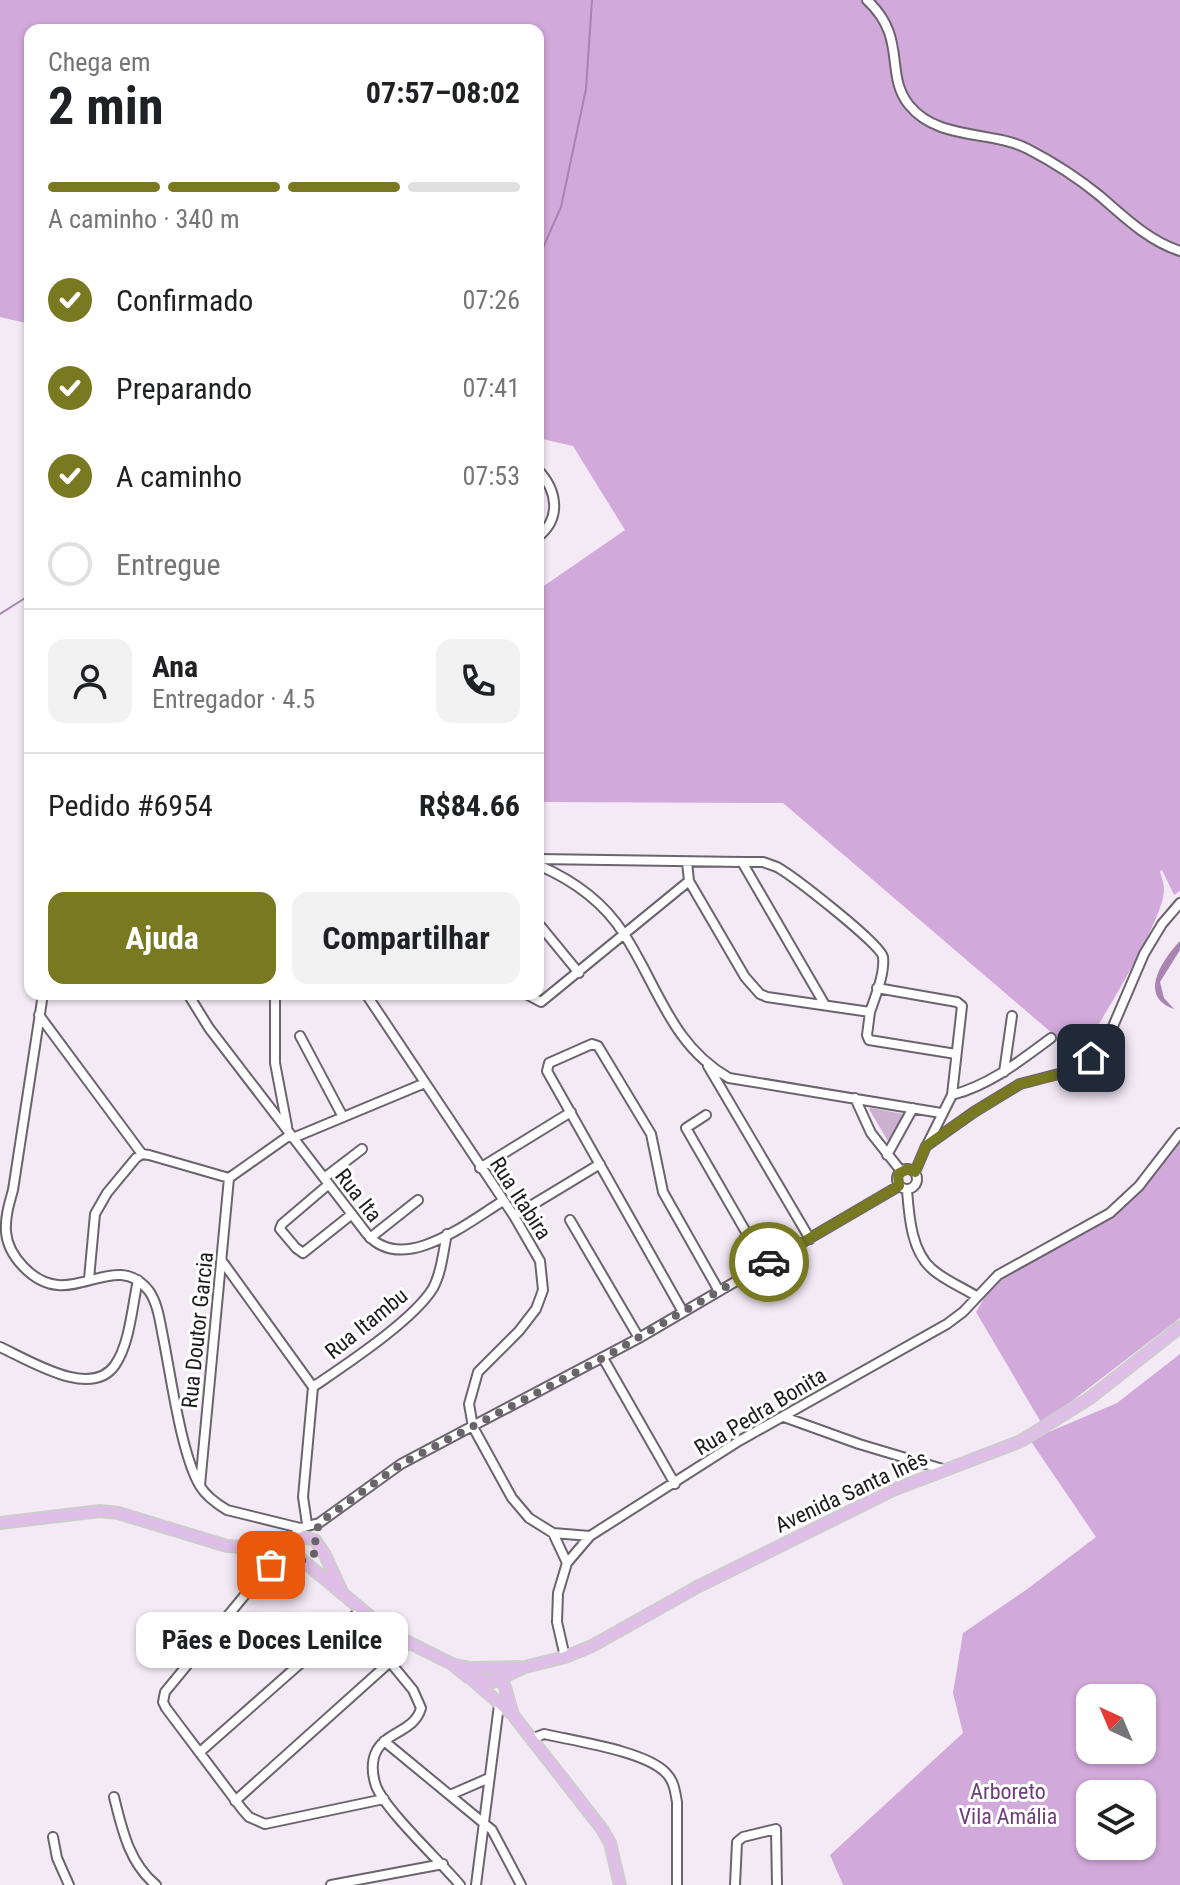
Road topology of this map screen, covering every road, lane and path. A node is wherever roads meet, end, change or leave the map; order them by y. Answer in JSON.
{"nodes":[{"id":1,"x":867,"y":0,"type":"edge"},
{"id":2,"x":1180,"y":251,"type":"edge"},
{"id":3,"x":544,"y":478,"type":"edge"},
{"id":4,"x":544,"y":530,"type":"edge"},
{"id":5,"x":544,"y":862,"type":"edge"},
{"id":6,"x":687,"y":862,"type":"junction"},
{"id":7,"x":742,"y":862,"type":"junction"},
{"id":8,"x":544,"y":865,"type":"edge"},
{"id":9,"x":689,"y":881,"type":"junction"},
{"id":10,"x":1180,"y":903,"type":"edge"},
{"id":11,"x":544,"y":930,"type":"edge"},
{"id":12,"x":624,"y":934,"type":"junction"},
{"id":13,"x":579,"y":973,"type":"junction"},
{"id":14,"x":877,"y":988,"type":"junction"},
{"id":15,"x":42,"y":1000,"type":"edge"},
{"id":16,"x":191,"y":1000,"type":"edge"},
{"id":17,"x":275,"y":1000,"type":"edge"},
{"id":18,"x":370,"y":1000,"type":"edge"},
{"id":19,"x":544,"y":1000,"type":"edge"},
{"id":20,"x":825,"y":1005,"type":"junction"},
{"id":21,"x":870,"y":1012,"type":"junction"},
{"id":22,"x":39,"y":1015,"type":"junction"},
{"id":23,"x":1012,"y":1016,"type":"dead end"},
{"id":24,"x":300,"y":1036,"type":"dead end"},
{"id":25,"x":1051,"y":1038,"type":"dead end"},
{"id":26,"x":956,"y":1054,"type":"junction"},
{"id":27,"x":708,"y":1066,"type":"junction"},
{"id":28,"x":1004,"y":1072,"type":"junction"},
{"id":29,"x":425,"y":1083,"type":"junction"},
{"id":30,"x":952,"y":1095,"type":"junction"},
{"id":31,"x":855,"y":1098,"type":"junction"},
{"id":32,"x":913,"y":1108,"type":"junction"},
{"id":33,"x":571,"y":1112,"type":"junction"},
{"id":34,"x":941,"y":1113,"type":"junction"},
{"id":35,"x":706,"y":1115,"type":"dead end"},
{"id":36,"x":343,"y":1117,"type":"junction"},
{"id":37,"x":1180,"y":1133,"type":"edge"},
{"id":38,"x":290,"y":1135,"type":"junction"},
{"id":39,"x":926,"y":1146,"type":"junction"},
{"id":40,"x":362,"y":1149,"type":"dead end"},
{"id":41,"x":142,"y":1154,"type":"junction"},
{"id":42,"x":887,"y":1155,"type":"junction"},
{"id":43,"x":600,"y":1164,"type":"junction"},
{"id":44,"x":480,"y":1168,"type":"junction"},
{"id":45,"x":901,"y":1171,"type":"junction"},
{"id":46,"x":915,"y":1172,"type":"junction"},
{"id":47,"x":229,"y":1178,"type":"junction"},
{"id":48,"x":326,"y":1181,"type":"junction"},
{"id":49,"x":903,"y":1188,"type":"junction"},
{"id":50,"x":418,"y":1200,"type":"dead end"},
{"id":51,"x":503,"y":1201,"type":"junction"},
{"id":52,"x":352,"y":1214,"type":"junction"},
{"id":53,"x":514,"y":1216,"type":"junction"},
{"id":54,"x":570,"y":1220,"type":"dead end"},
{"id":55,"x":447,"y":1234,"type":"junction"},
{"id":56,"x":370,"y":1238,"type":"junction"},
{"id":57,"x":810,"y":1239,"type":"junction"},
{"id":58,"x":222,"y":1261,"type":"junction"},
{"id":59,"x":765,"y":1265,"type":"junction"},
{"id":60,"x":89,"y":1279,"type":"junction"},
{"id":61,"x":138,"y":1280,"type":"junction"},
{"id":62,"x":719,"y":1291,"type":"junction"},
{"id":63,"x":976,"y":1296,"type":"junction"},
{"id":64,"x":683,"y":1312,"type":"junction"},
{"id":65,"x":1180,"y":1327,"type":"edge"},
{"id":66,"x":639,"y":1338,"type":"junction"},
{"id":67,"x":0,"y":1347,"type":"edge"},
{"id":68,"x":603,"y":1358,"type":"junction"},
{"id":69,"x":313,"y":1387,"type":"junction"},
{"id":70,"x":784,"y":1417,"type":"junction"},
{"id":71,"x":473,"y":1427,"type":"junction"},
{"id":72,"x":946,"y":1470,"type":"junction"},
{"id":73,"x":675,"y":1484,"type":"junction"},
{"id":74,"x":200,"y":1485,"type":"junction"},
{"id":75,"x":0,"y":1523,"type":"edge"},
{"id":76,"x":319,"y":1523,"type":"junction"},
{"id":77,"x":304,"y":1526,"type":"junction"},
{"id":78,"x":553,"y":1533,"type":"junction"},
{"id":79,"x":590,"y":1536,"type":"junction"},
{"id":80,"x":317,"y":1543,"type":"junction"},
{"id":81,"x":288,"y":1544,"type":"junction"},
{"id":82,"x":303,"y":1561,"type":"junction"},
{"id":83,"x":567,"y":1563,"type":"junction"},
{"id":84,"x":341,"y":1591,"type":"junction"},
{"id":85,"x":361,"y":1610,"type":"junction"},
{"id":86,"x":407,"y":1643,"type":"junction"},
{"id":87,"x":565,"y":1657,"type":"junction"},
{"id":88,"x":390,"y":1662,"type":"junction"},
{"id":89,"x":503,"y":1667,"type":"junction"},
{"id":90,"x":525,"y":1667,"type":"junction"},
{"id":91,"x":469,"y":1672,"type":"junction"},
{"id":92,"x":494,"y":1679,"type":"junction"},
{"id":93,"x":499,"y":1705,"type":"junction"},
{"id":94,"x":513,"y":1715,"type":"junction"},
{"id":95,"x":531,"y":1739,"type":"junction"},
{"id":96,"x":384,"y":1741,"type":"junction"},
{"id":97,"x":200,"y":1752,"type":"junction"},
{"id":98,"x":489,"y":1778,"type":"junction"},
{"id":99,"x":450,"y":1795,"type":"junction"},
{"id":100,"x":114,"y":1797,"type":"dead end"},
{"id":101,"x":384,"y":1799,"type":"junction"},
{"id":102,"x":235,"y":1801,"type":"junction"},
{"id":103,"x":484,"y":1822,"type":"junction"},
{"id":104,"x":53,"y":1837,"type":"dead end"},
{"id":105,"x":443,"y":1864,"type":"junction"},
{"id":106,"x":69,"y":1885,"type":"edge"},
{"id":107,"x":156,"y":1885,"type":"edge"},
{"id":108,"x":331,"y":1885,"type":"edge"},
{"id":109,"x":460,"y":1885,"type":"edge"},
{"id":110,"x":476,"y":1885,"type":"edge"},
{"id":111,"x":521,"y":1885,"type":"edge"},
{"id":112,"x":620,"y":1885,"type":"edge"},
{"id":113,"x":677,"y":1885,"type":"edge"},
{"id":114,"x":735,"y":1885,"type":"edge"},
{"id":115,"x":777,"y":1885,"type":"edge"}],
"edges":[{"from":1,"to":2,"type":"street"},
{"from":3,"to":4,"type":"street"},
{"from":5,"to":6,"type":"street"},
{"from":6,"to":7,"type":"street"},
{"from":6,"to":9,"type":"street"},
{"from":7,"to":14,"type":"street"},
{"from":7,"to":20,"type":"street"},
{"from":8,"to":12,"type":"street"},
{"from":9,"to":12,"type":"street"},
{"from":9,"to":20,"type":"street"},
{"from":10,"to":39,"type":"street"},
{"from":11,"to":13,"type":"street"},
{"from":12,"to":13,"type":"street"},
{"from":12,"to":27,"type":"street"},
{"from":13,"to":19,"type":"street"},
{"from":14,"to":21,"type":"street"},
{"from":14,"to":26,"type":"street"},
{"from":15,"to":22,"type":"street"},
{"from":16,"to":38,"type":"street","name":"Rua Ita"},
{"from":17,"to":38,"type":"street","name":"Rua Ita"},
{"from":18,"to":29,"type":"street","name":"Rua Itabira"},
{"from":20,"to":21,"type":"street"},
{"from":21,"to":26,"type":"street"},
{"from":22,"to":41,"type":"street"},
{"from":22,"to":60,"type":"street"},
{"from":23,"to":28,"type":"street"},
{"from":24,"to":36,"type":"street"},
{"from":25,"to":28,"type":"street"},
{"from":26,"to":30,"type":"street"},
{"from":27,"to":31,"type":"street"},
{"from":27,"to":57,"type":"street"},
{"from":28,"to":30,"type":"street"},
{"from":29,"to":36,"type":"street"},
{"from":29,"to":44,"type":"street","name":"Rua Itabira"},
{"from":30,"to":34,"type":"street"},
{"from":31,"to":32,"type":"street"},
{"from":31,"to":42,"type":"street"},
{"from":32,"to":34,"type":"street"},
{"from":32,"to":42,"type":"street"},
{"from":33,"to":43,"type":"street"},
{"from":33,"to":44,"type":"street"},
{"from":33,"to":62,"type":"street"},
{"from":34,"to":39,"type":"street"},
{"from":35,"to":59,"type":"street"},
{"from":36,"to":38,"type":"street"},
{"from":37,"to":63,"type":"street","name":"Rua Pedra Bonita"},
{"from":38,"to":47,"type":"street"},
{"from":38,"to":48,"type":"street","name":"Rua Ita"},
{"from":39,"to":46,"type":"street"},
{"from":40,"to":48,"type":"street"},
{"from":41,"to":47,"type":"street"},
{"from":41,"to":60,"type":"street"},
{"from":42,"to":45,"type":"street"},
{"from":43,"to":53,"type":"street"},
{"from":43,"to":64,"type":"street"},
{"from":44,"to":51,"type":"street","name":"Rua Itabira"},
{"from":45,"to":46,"type":"street"},
{"from":45,"to":49,"type":"street"},
{"from":46,"to":49,"type":"street"},
{"from":47,"to":58,"type":"street","name":"Rua Doutor Garcia"},
{"from":48,"to":52,"type":"street","name":"Rua Ita"},
{"from":48,"to":52,"type":"street"},
{"from":49,"to":57,"type":"street"},
{"from":49,"to":63,"type":"street"},
{"from":50,"to":56,"type":"street"},
{"from":51,"to":53,"type":"street","name":"Rua Itabira"},
{"from":51,"to":55,"type":"street","name":"Rua Ita"},
{"from":52,"to":56,"type":"street","name":"Rua Ita"},
{"from":53,"to":71,"type":"street","name":"Rua Itabira"},
{"from":54,"to":66,"type":"street"},
{"from":55,"to":56,"type":"street","name":"Rua Ita"},
{"from":55,"to":69,"type":"street","name":"Rua Itambu"},
{"from":57,"to":59,"type":"street"},
{"from":58,"to":69,"type":"street"},
{"from":58,"to":74,"type":"street","name":"Rua Doutor Garcia"},
{"from":59,"to":62,"type":"street"},
{"from":60,"to":61,"type":"street"},
{"from":61,"to":67,"type":"street"},
{"from":61,"to":74,"type":"street"},
{"from":62,"to":64,"type":"street"},
{"from":63,"to":70,"type":"street","name":"Rua Pedra Bonita"},
{"from":64,"to":66,"type":"street"},
{"from":65,"to":72,"type":"main road","name":"Avenida Santa Inês"},
{"from":66,"to":68,"type":"street"},
{"from":68,"to":71,"type":"street"},
{"from":68,"to":73,"type":"street"},
{"from":69,"to":77,"type":"street"},
{"from":70,"to":72,"type":"street"},
{"from":70,"to":73,"type":"street","name":"Rua Pedra Bonita"},
{"from":71,"to":76,"type":"street"},
{"from":71,"to":78,"type":"street"},
{"from":72,"to":87,"type":"main road","name":"Avenida Santa Inês"},
{"from":73,"to":79,"type":"street","name":"Rua Pedra Bonita"},
{"from":74,"to":77,"type":"street"},
{"from":75,"to":81,"type":"main road"},
{"from":76,"to":77,"type":"street"},
{"from":76,"to":80,"type":"street"},
{"from":77,"to":81,"type":"street"},
{"from":78,"to":79,"type":"street"},
{"from":78,"to":83,"type":"street"},
{"from":79,"to":83,"type":"street","name":"Rua Pedra Bonita"},
{"from":80,"to":81,"type":"main road"},
{"from":80,"to":82,"type":"main road"},
{"from":80,"to":84,"type":"main road"},
{"from":81,"to":82,"type":"main road"},
{"from":81,"to":97,"type":"street"},
{"from":82,"to":84,"type":"main road"},
{"from":83,"to":87,"type":"street"},
{"from":84,"to":85,"type":"main road"},
{"from":85,"to":86,"type":"main road"},
{"from":85,"to":97,"type":"street"},
{"from":86,"to":88,"type":"street"},
{"from":86,"to":91,"type":"main road"},
{"from":87,"to":90,"type":"main road","name":"Avenida Santa Inês"},
{"from":88,"to":96,"type":"street"},
{"from":88,"to":102,"type":"street"},
{"from":89,"to":90,"type":"main road","name":"Avenida Santa Inês"},
{"from":89,"to":91,"type":"main road","name":"Avenida Santa Inês"},
{"from":89,"to":92,"type":"main road"},
{"from":90,"to":92,"type":"main road","name":"Avenida Santa Inês"},
{"from":91,"to":92,"type":"main road"},
{"from":91,"to":93,"type":"main road"},
{"from":92,"to":93,"type":"main road"},
{"from":92,"to":94,"type":"main road"},
{"from":93,"to":94,"type":"main road"},
{"from":93,"to":98,"type":"street"},
{"from":94,"to":95,"type":"main road"},
{"from":95,"to":112,"type":"main road"},
{"from":95,"to":113,"type":"street"},
{"from":96,"to":99,"type":"street"},
{"from":96,"to":101,"type":"street"},
{"from":97,"to":102,"type":"street"},
{"from":98,"to":99,"type":"street"},
{"from":98,"to":103,"type":"street"},
{"from":99,"to":103,"type":"street"},
{"from":100,"to":107,"type":"street"},
{"from":101,"to":102,"type":"street"},
{"from":101,"to":105,"type":"street"},
{"from":103,"to":110,"type":"street"},
{"from":103,"to":111,"type":"street"},
{"from":104,"to":106,"type":"street"},
{"from":105,"to":108,"type":"street"},
{"from":105,"to":109,"type":"street"},
{"from":114,"to":115,"type":"street"}]}
